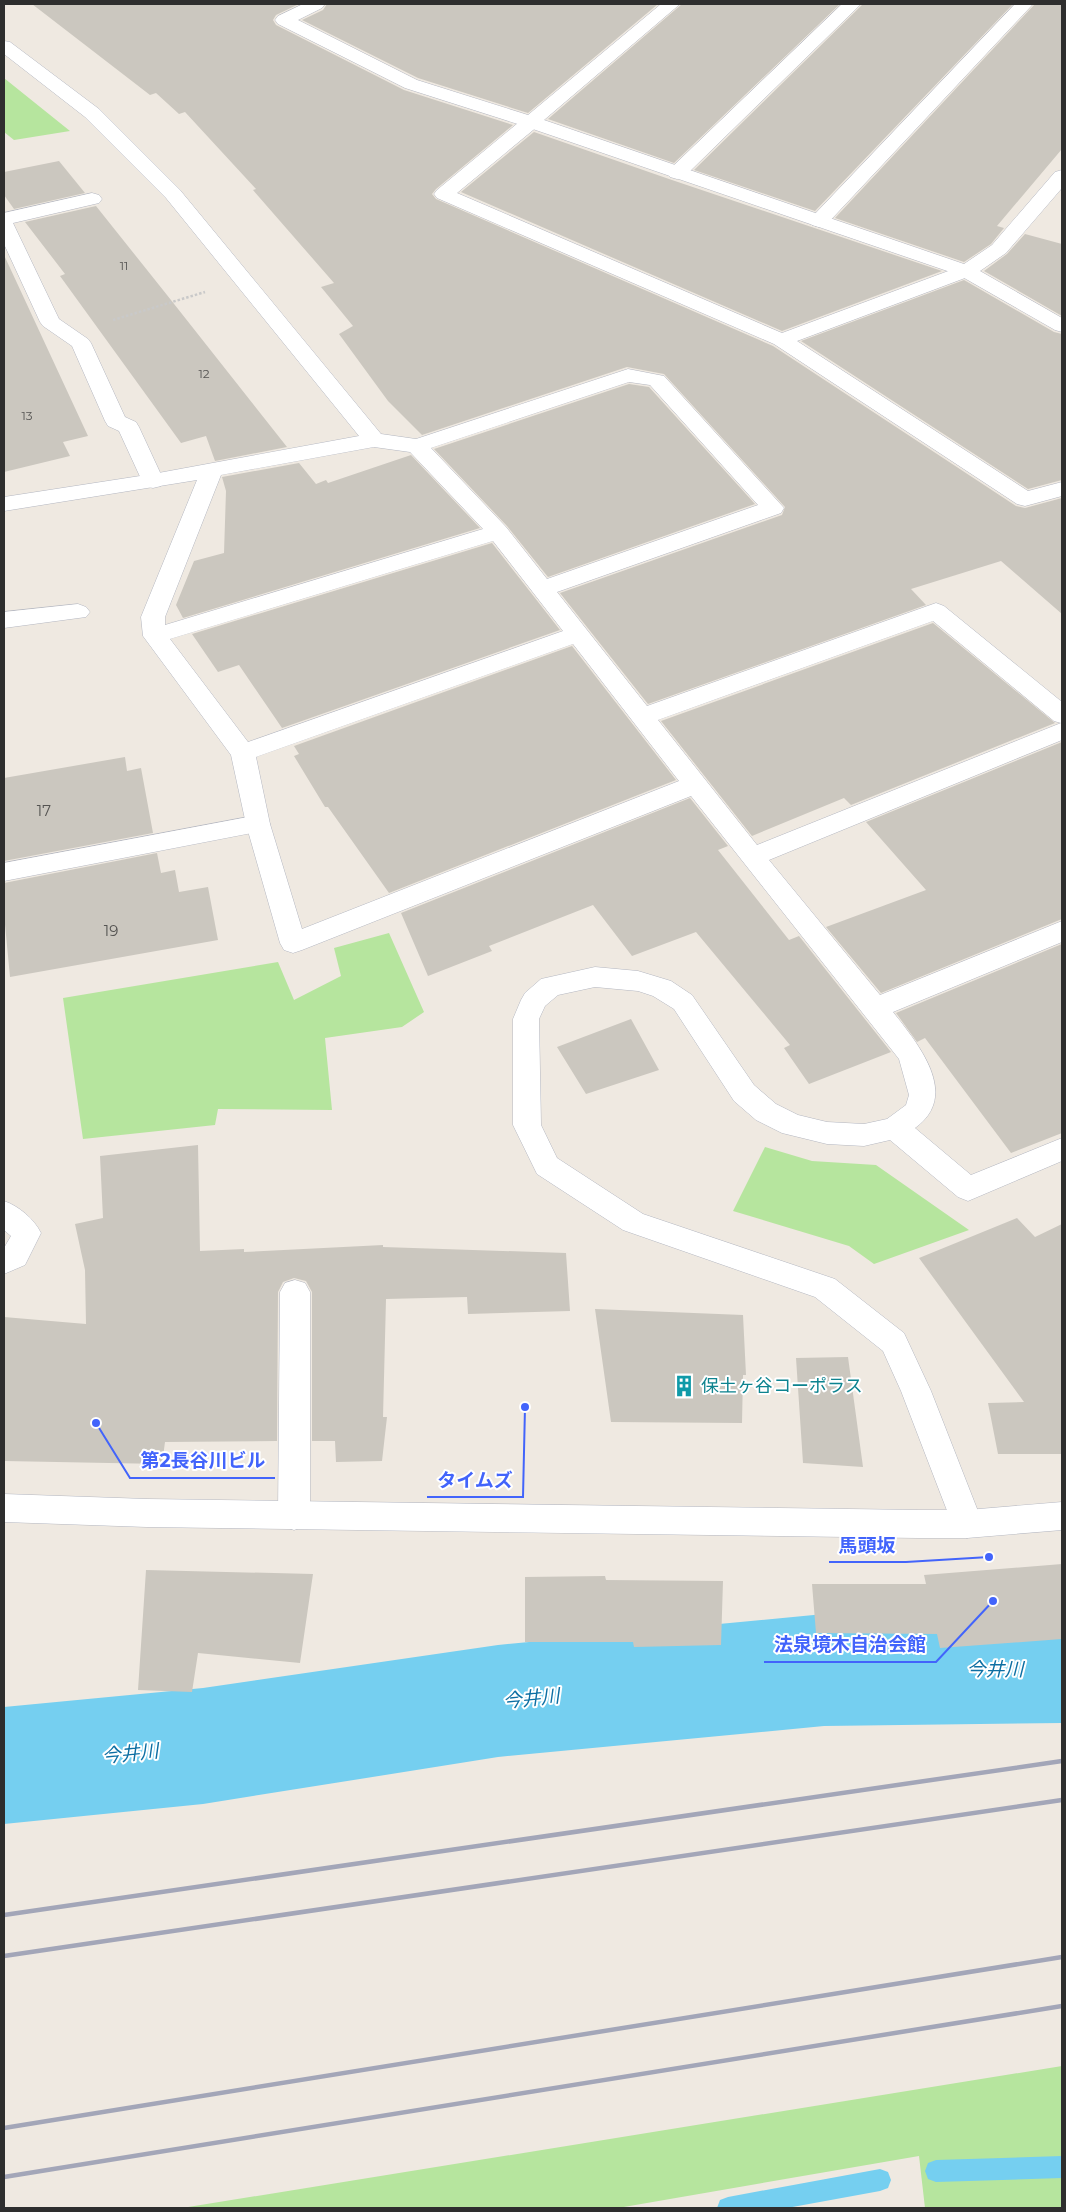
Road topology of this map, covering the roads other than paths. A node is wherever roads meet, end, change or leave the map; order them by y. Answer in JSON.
{"nodes":[{"id":1,"x":316,"y":4,"type":"edge"},
{"id":2,"x":671,"y":4,"type":"edge"},
{"id":3,"x":852,"y":4,"type":"edge"},
{"id":4,"x":1024,"y":4,"type":"edge"},
{"id":5,"x":4,"y":46,"type":"edge"},
{"id":6,"x":531,"y":122,"type":"junction"},
{"id":7,"x":677,"y":173,"type":"junction"},
{"id":8,"x":1062,"y":176,"type":"edge"},
{"id":9,"x":92,"y":198,"type":"dead end"},
{"id":10,"x":4,"y":219,"type":"edge"},
{"id":11,"x":819,"y":221,"type":"junction"},
{"id":12,"x":4,"y":224,"type":"edge"},
{"id":13,"x":966,"y":271,"type":"junction"},
{"id":14,"x":1062,"y":326,"type":"edge"},
{"id":15,"x":781,"y":340,"type":"junction"},
{"id":16,"x":374,"y":440,"type":"junction"},
{"id":17,"x":417,"y":446,"type":"junction"},
{"id":18,"x":212,"y":470,"type":"junction"},
{"id":19,"x":153,"y":481,"type":"junction"},
{"id":20,"x":1062,"y":490,"type":"edge"},
{"id":21,"x":4,"y":504,"type":"edge"},
{"id":22,"x":498,"y":532,"type":"junction"},
{"id":23,"x":542,"y":589,"type":"junction"},
{"id":24,"x":78,"y":612,"type":"dead end"},
{"id":25,"x":4,"y":620,"type":"edge"},
{"id":26,"x":578,"y":634,"type":"junction"},
{"id":27,"x":155,"y":636,"type":"junction"},
{"id":28,"x":1062,"y":715,"type":"edge"},
{"id":29,"x":643,"y":717,"type":"junction"},
{"id":30,"x":1062,"y":731,"type":"edge"},
{"id":31,"x":243,"y":753,"type":"junction"},
{"id":32,"x":696,"y":784,"type":"junction"},
{"id":33,"x":258,"y":824,"type":"junction"},
{"id":34,"x":752,"y":857,"type":"junction"},
{"id":35,"x":4,"y":872,"type":"edge"},
{"id":36,"x":1062,"y":931,"type":"edge"},
{"id":37,"x":876,"y":1008,"type":"junction"},
{"id":38,"x":895,"y":1128,"type":"junction"},
{"id":39,"x":1062,"y":1149,"type":"edge"},
{"id":40,"x":4,"y":1213,"type":"edge"},
{"id":41,"x":4,"y":1262,"type":"edge"},
{"id":42,"x":295,"y":1292,"type":"dead end"},
{"id":43,"x":4,"y":1508,"type":"edge"},
{"id":44,"x":294,"y":1516,"type":"junction"},
{"id":45,"x":1062,"y":1516,"type":"edge"},
{"id":46,"x":967,"y":1524,"type":"junction"}],
"edges":[{"from":1,"to":6,"type":"street"},
{"from":2,"to":6,"type":"street"},
{"from":3,"to":7,"type":"street"},
{"from":4,"to":11,"type":"street"},
{"from":5,"to":16,"type":"street"},
{"from":6,"to":7,"type":"street"},
{"from":6,"to":15,"type":"street"},
{"from":7,"to":11,"type":"street"},
{"from":8,"to":13,"type":"street"},
{"from":9,"to":10,"type":"street"},
{"from":11,"to":13,"type":"street"},
{"from":12,"to":19,"type":"street"},
{"from":13,"to":14,"type":"street"},
{"from":13,"to":15,"type":"street"},
{"from":15,"to":20,"type":"street"},
{"from":16,"to":17,"type":"street"},
{"from":16,"to":18,"type":"street"},
{"from":17,"to":22,"type":"street"},
{"from":17,"to":23,"type":"street"},
{"from":18,"to":19,"type":"street"},
{"from":18,"to":27,"type":"street"},
{"from":19,"to":21,"type":"street"},
{"from":22,"to":23,"type":"street"},
{"from":22,"to":27,"type":"street"},
{"from":23,"to":26,"type":"street"},
{"from":24,"to":25,"type":"street"},
{"from":26,"to":29,"type":"street"},
{"from":26,"to":31,"type":"street"},
{"from":27,"to":31,"type":"street"},
{"from":28,"to":29,"type":"street"},
{"from":29,"to":32,"type":"street"},
{"from":30,"to":34,"type":"street"},
{"from":31,"to":33,"type":"street"},
{"from":32,"to":33,"type":"street"},
{"from":32,"to":34,"type":"street"},
{"from":33,"to":35,"type":"street"},
{"from":34,"to":37,"type":"street"},
{"from":36,"to":37,"type":"street"},
{"from":37,"to":38,"type":"street"},
{"from":38,"to":39,"type":"street"},
{"from":38,"to":46,"type":"street"},
{"from":40,"to":41,"type":"street"},
{"from":42,"to":44,"type":"street"},
{"from":43,"to":44,"type":"street"},
{"from":44,"to":46,"type":"street"},
{"from":45,"to":46,"type":"street"}]}
